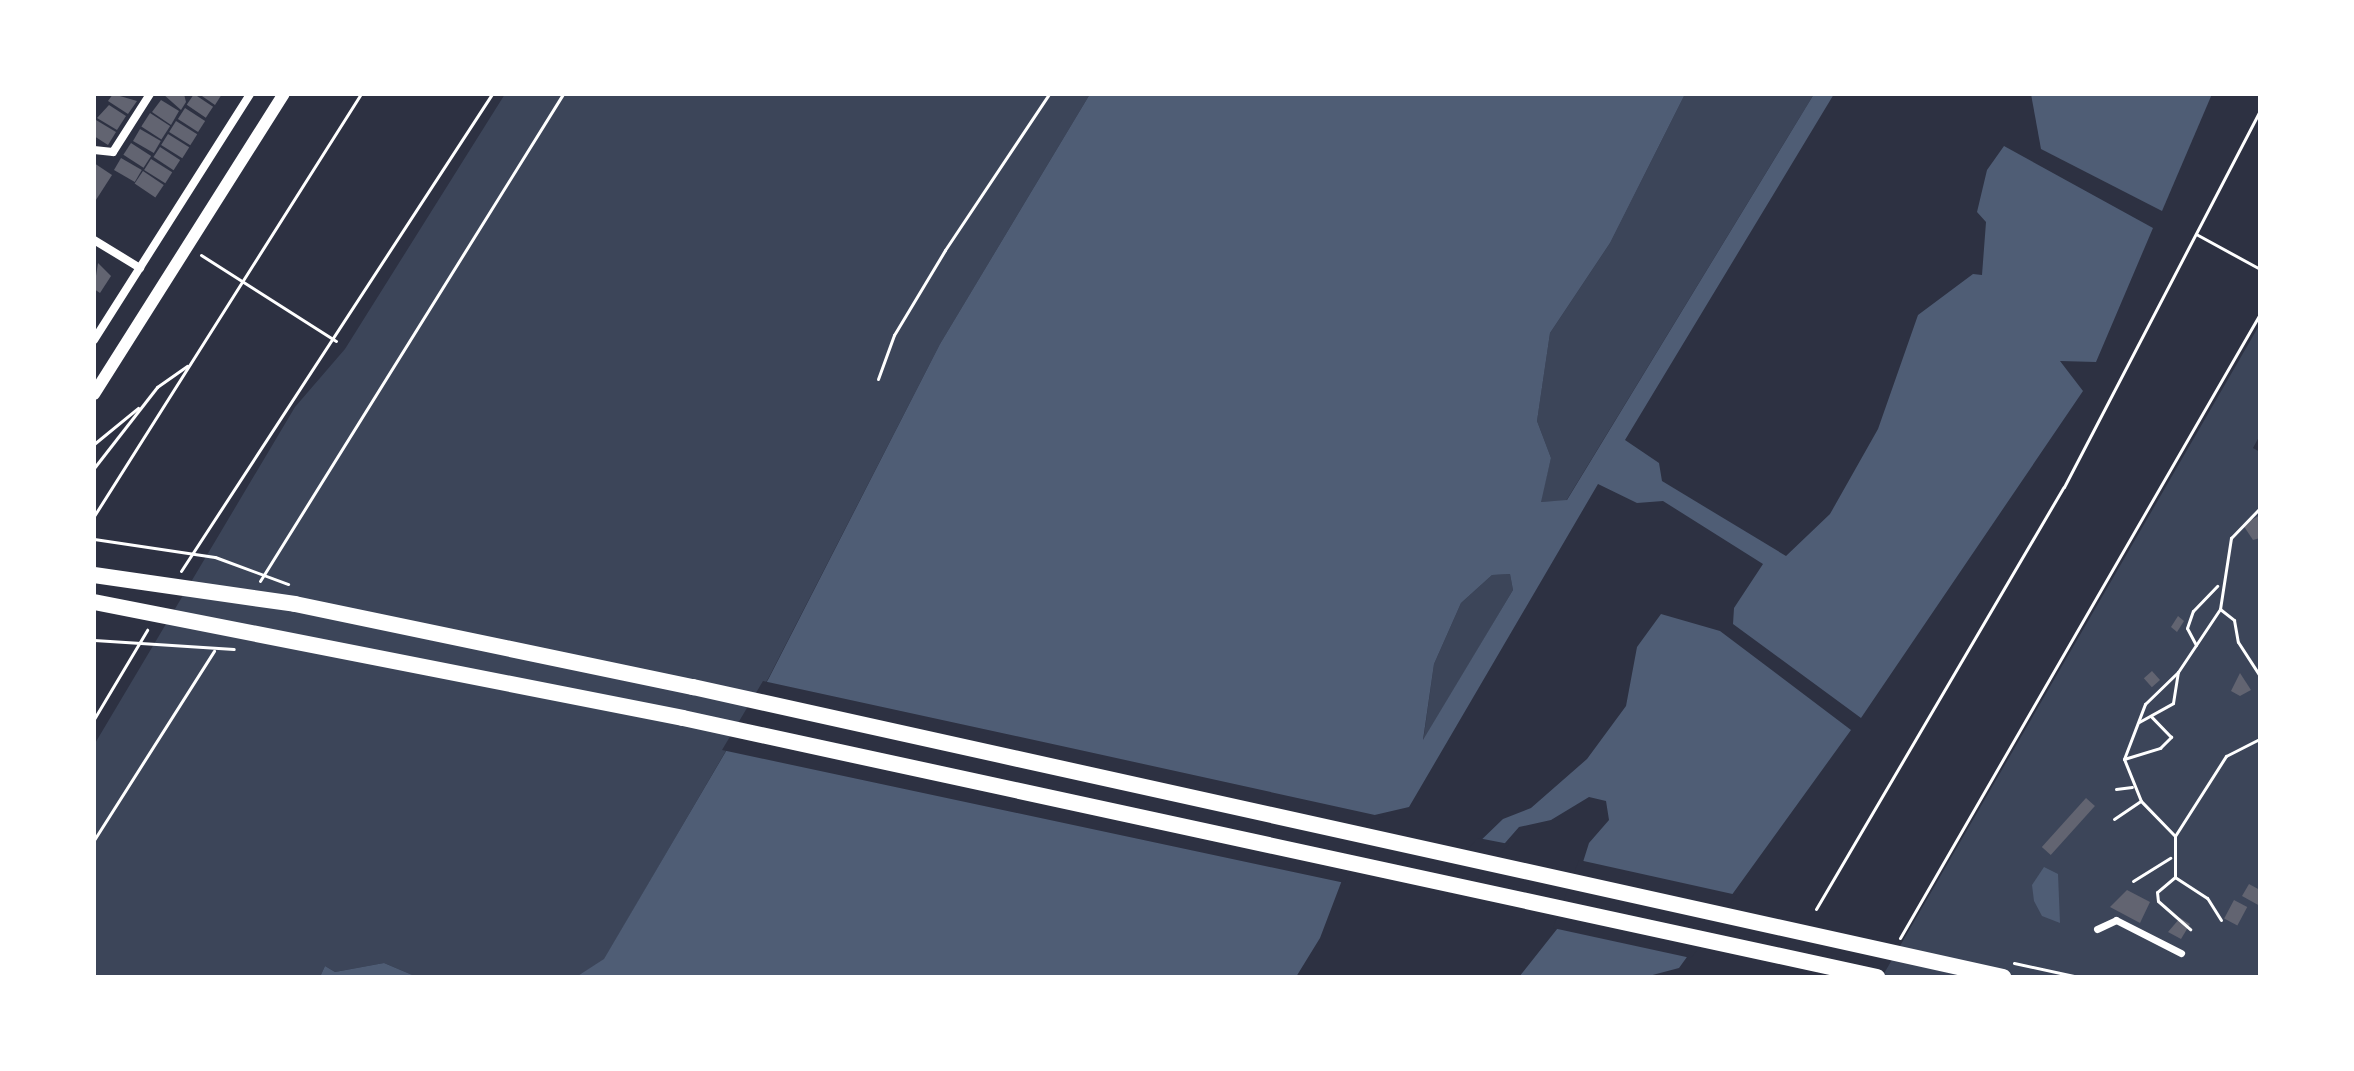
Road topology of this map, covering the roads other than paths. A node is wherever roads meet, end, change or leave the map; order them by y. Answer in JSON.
{"nodes":[{"id":1,"x":150,"y":94,"type":"edge"},
{"id":2,"x":250,"y":94,"type":"edge"},
{"id":3,"x":284,"y":94,"type":"edge"},
{"id":4,"x":94,"y":150,"type":"edge"},
{"id":5,"x":94,"y":240,"type":"edge"},
{"id":6,"x":140,"y":268,"type":"junction"},
{"id":7,"x":94,"y":340,"type":"edge"},
{"id":8,"x":94,"y":394,"type":"edge"},
{"id":9,"x":94,"y":575,"type":"edge"},
{"id":10,"x":94,"y":602,"type":"edge"},
{"id":11,"x":2097,"y":929,"type":"dead end"},
{"id":12,"x":2181,"y":953,"type":"dead end"},
{"id":13,"x":1877,"y":977,"type":"edge"},
{"id":14,"x":2003,"y":977,"type":"edge"}],
"edges":[{"from":1,"to":4,"type":"street"},
{"from":2,"to":6,"type":"street"},
{"from":3,"to":8,"type":"street"},
{"from":5,"to":6,"type":"street"},
{"from":6,"to":7,"type":"street"},
{"from":9,"to":14,"type":"main road"},
{"from":10,"to":13,"type":"main road"},
{"from":11,"to":12,"type":"street"}]}
